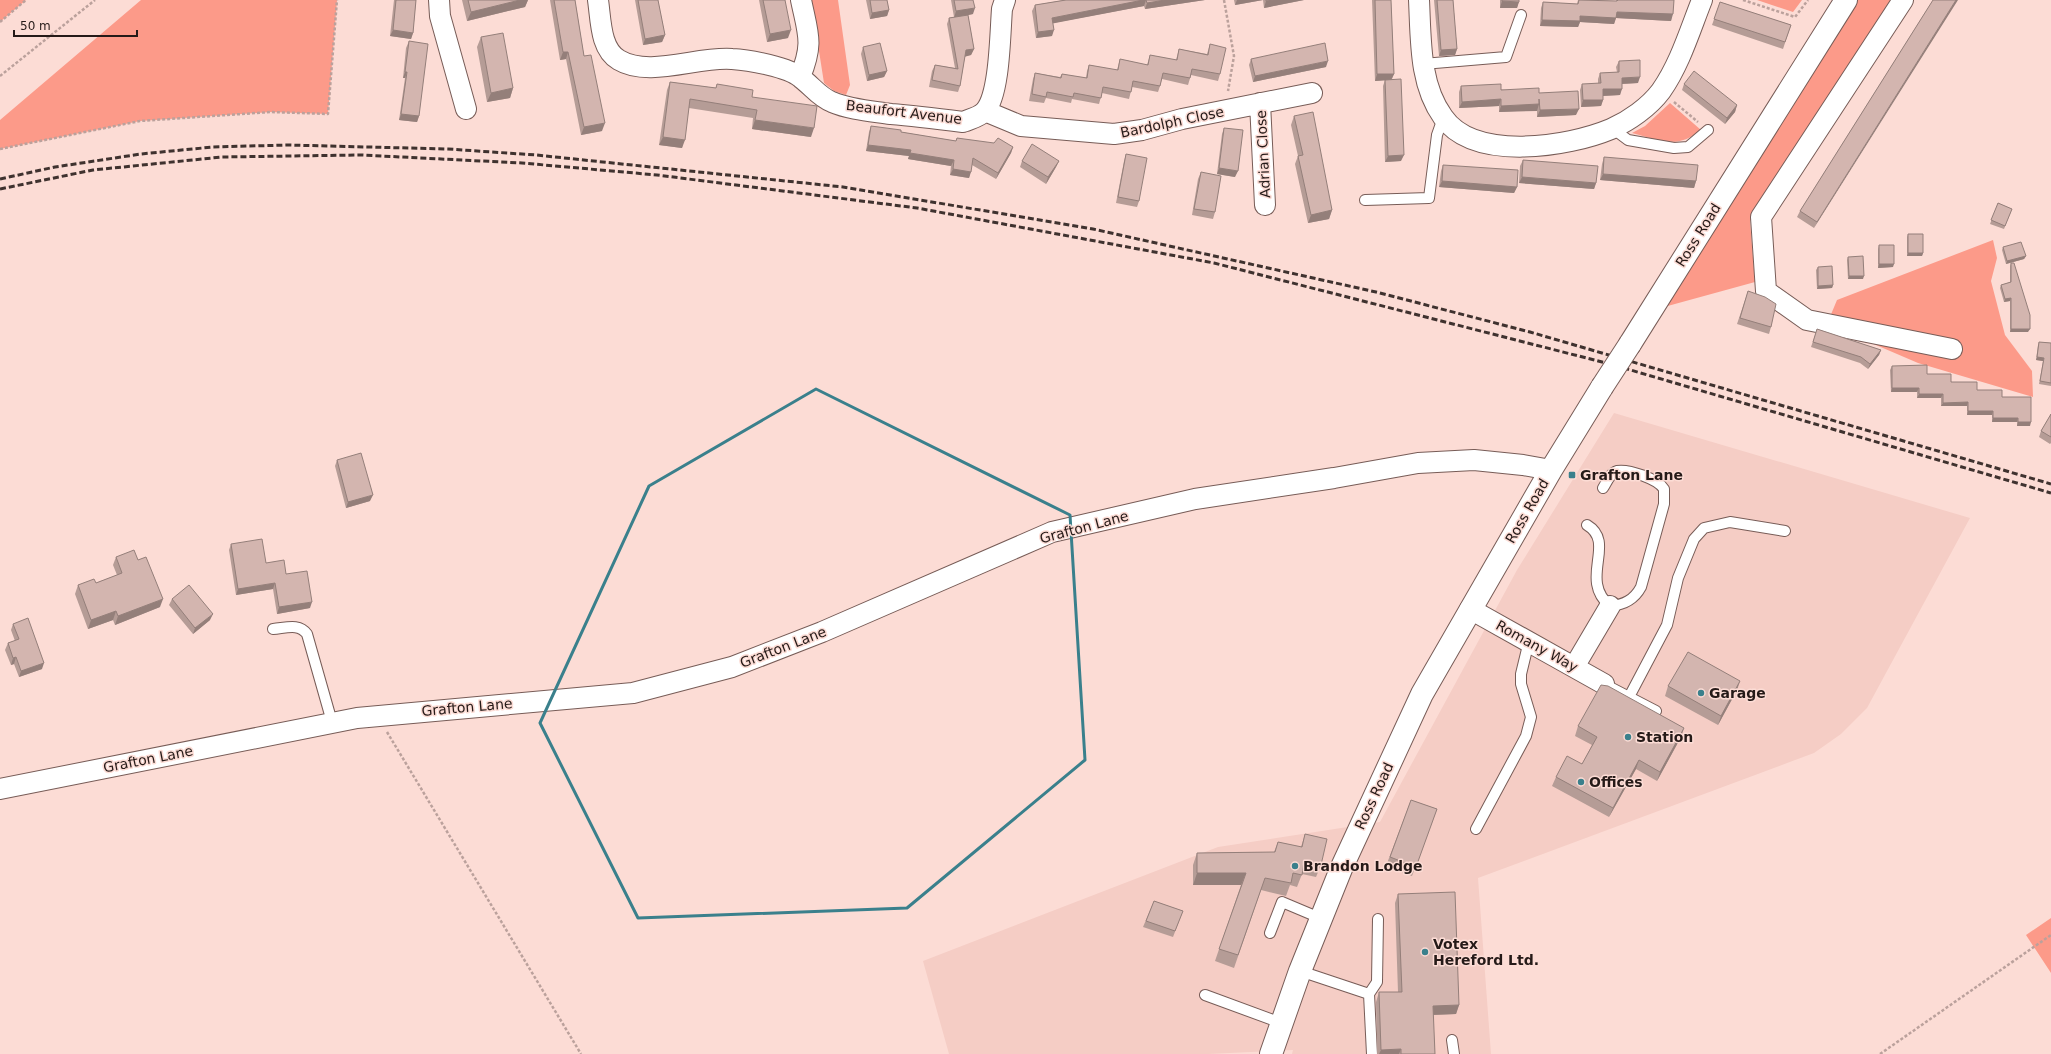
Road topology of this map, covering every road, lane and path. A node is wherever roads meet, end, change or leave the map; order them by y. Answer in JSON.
{"nodes":[{"id":1,"x":26,"y":0,"type":"edge"},
{"id":2,"x":94,"y":0,"type":"edge"},
{"id":3,"x":337,"y":0,"type":"edge"},
{"id":4,"x":439,"y":0,"type":"edge"},
{"id":5,"x":598,"y":0,"type":"edge"},
{"id":6,"x":801,"y":0,"type":"edge"},
{"id":7,"x":1005,"y":0,"type":"edge"},
{"id":8,"x":1224,"y":0,"type":"edge"},
{"id":9,"x":1419,"y":0,"type":"edge"},
{"id":10,"x":1702,"y":0,"type":"edge"},
{"id":11,"x":1743,"y":0,"type":"edge"},
{"id":12,"x":1808,"y":0,"type":"edge"},
{"id":13,"x":1846,"y":0,"type":"edge"},
{"id":14,"x":1903,"y":0,"type":"edge"},
{"id":15,"x":1521,"y":15,"type":"dead end"},
{"id":16,"x":0,"y":22,"type":"edge"},
{"id":17,"x":1423,"y":64,"type":"junction"},
{"id":18,"x":0,"y":76,"type":"edge"},
{"id":19,"x":800,"y":77,"type":"junction"},
{"id":20,"x":1661,"y":92,"type":"junction"},
{"id":21,"x":1312,"y":93,"type":"dead end"},
{"id":22,"x":1260,"y":103,"type":"junction"},
{"id":23,"x":466,"y":109,"type":"dead end"},
{"id":24,"x":1226,"y":110,"type":"junction"},
{"id":25,"x":986,"y":111,"type":"junction"},
{"id":26,"x":1443,"y":118,"type":"junction"},
{"id":27,"x":1612,"y":128,"type":"junction"},
{"id":28,"x":1708,"y":130,"type":"joint"},
{"id":29,"x":0,"y":149,"type":"edge"},
{"id":30,"x":1365,"y":200,"type":"dead end"},
{"id":31,"x":1265,"y":205,"type":"dead end"},
{"id":32,"x":1952,"y":348,"type":"dead end"},
{"id":33,"x":1551,"y":470,"type":"junction"},
{"id":34,"x":1603,"y":488,"type":"dead end"},
{"id":35,"x":1587,"y":525,"type":"dead end"},
{"id":36,"x":1785,"y":531,"type":"dead end"},
{"id":37,"x":1610,"y":606,"type":"junction"},
{"id":38,"x":1470,"y":608,"type":"junction"},
{"id":39,"x":273,"y":629,"type":"dead end"},
{"id":40,"x":1529,"y":641,"type":"junction"},
{"id":41,"x":1574,"y":667,"type":"junction"},
{"id":42,"x":1604,"y":684,"type":"joint"},
{"id":43,"x":1629,"y":697,"type":"junction"},
{"id":44,"x":1656,"y":711,"type":"edge"},
{"id":45,"x":375,"y":715,"type":"junction"},
{"id":46,"x":332,"y":722,"type":"junction"},
{"id":47,"x":0,"y":788,"type":"edge"},
{"id":48,"x":1476,"y":830,"type":"dead end"},
{"id":49,"x":1320,"y":918,"type":"junction"},
{"id":50,"x":1378,"y":919,"type":"dead end"},
{"id":51,"x":1270,"y":933,"type":"dead end"},
{"id":52,"x":2051,"y":935,"type":"edge"},
{"id":53,"x":1300,"y":971,"type":"junction"},
{"id":54,"x":1369,"y":994,"type":"junction"},
{"id":55,"x":1205,"y":995,"type":"dead end"},
{"id":56,"x":1281,"y":1023,"type":"junction"},
{"id":57,"x":1452,"y":1040,"type":"dead end"},
{"id":58,"x":580,"y":1054,"type":"edge"},
{"id":59,"x":1271,"y":1054,"type":"edge"},
{"id":60,"x":1372,"y":1054,"type":"edge"},
{"id":61,"x":1454,"y":1054,"type":"edge"},
{"id":62,"x":1880,"y":1054,"type":"edge"}],
"edges":[{"from":1,"to":16,"type":"path"},
{"from":2,"to":18,"type":"path"},
{"from":3,"to":29,"type":"path"},
{"from":4,"to":23,"type":"street"},
{"from":5,"to":19,"type":"street","name":"Beaufort Avenue"},
{"from":6,"to":19,"type":"street"},
{"from":7,"to":25,"type":"street"},
{"from":8,"to":24,"type":"path"},
{"from":9,"to":17,"type":"street"},
{"from":10,"to":20,"type":"street"},
{"from":11,"to":12,"type":"path"},
{"from":13,"to":33,"type":"highway","name":"Ross Road","bridge":true},
{"from":14,"to":32,"type":"street"},
{"from":15,"to":17,"type":"lane"},
{"from":17,"to":26,"type":"street"},
{"from":19,"to":25,"type":"street","name":"Beaufort Avenue"},
{"from":20,"to":27,"type":"street"},
{"from":20,"to":28,"type":"path"},
{"from":21,"to":22,"type":"street","name":"Bardolph Close"},
{"from":22,"to":24,"type":"street","name":"Bardolph Close"},
{"from":22,"to":31,"type":"street","name":"Adrian Close"},
{"from":24,"to":25,"type":"street","name":"Bardolph Close"},
{"from":26,"to":27,"type":"street"},
{"from":26,"to":30,"type":"lane"},
{"from":27,"to":28,"type":"lane"},
{"from":33,"to":38,"type":"highway","name":"Ross Road"},
{"from":33,"to":45,"type":"street","name":"Grafton Lane"},
{"from":34,"to":37,"type":"lane"},
{"from":35,"to":37,"type":"lane"},
{"from":36,"to":43,"type":"lane"},
{"from":37,"to":41,"type":"street"},
{"from":38,"to":40,"type":"street","name":"Romany Way"},
{"from":38,"to":49,"type":"highway","name":"Ross Road"},
{"from":39,"to":46,"type":"lane"},
{"from":40,"to":41,"type":"street","name":"Romany Way"},
{"from":40,"to":48,"type":"lane"},
{"from":41,"to":42,"type":"street","name":"Romany Way"},
{"from":42,"to":43,"type":"lane"},
{"from":43,"to":44,"type":"lane"},
{"from":45,"to":46,"type":"street","name":"Grafton Lane"},
{"from":45,"to":58,"type":"path"},
{"from":46,"to":47,"type":"street","name":"Grafton Lane"},
{"from":49,"to":51,"type":"lane"},
{"from":49,"to":53,"type":"highway","name":"Ross Road"},
{"from":50,"to":54,"type":"lane"},
{"from":52,"to":62,"type":"path"},
{"from":53,"to":54,"type":"lane"},
{"from":53,"to":56,"type":"highway","name":"Ross Road"},
{"from":54,"to":60,"type":"lane"},
{"from":55,"to":56,"type":"lane"},
{"from":56,"to":59,"type":"highway","name":"Ross Road"},
{"from":57,"to":61,"type":"lane"}]}
